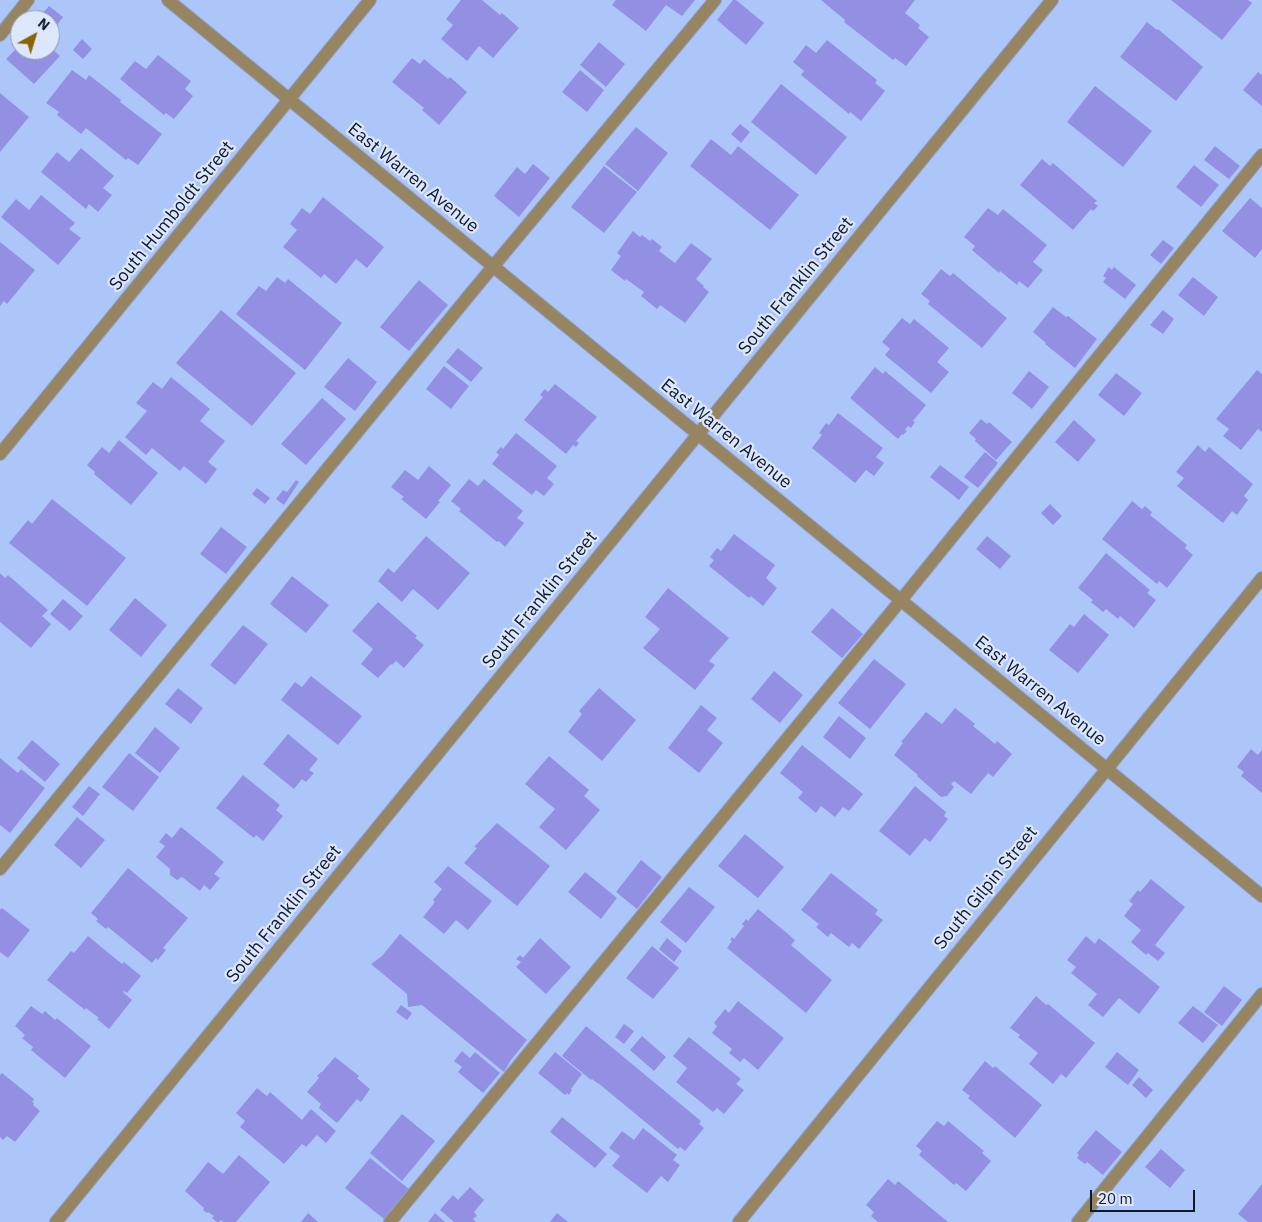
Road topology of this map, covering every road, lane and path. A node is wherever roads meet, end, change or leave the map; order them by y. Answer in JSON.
{"nodes":[{"id":1,"x":28,"y":0,"type":"edge"},
{"id":2,"x":168,"y":0,"type":"edge"},
{"id":3,"x":370,"y":0,"type":"edge"},
{"id":4,"x":715,"y":0,"type":"edge"},
{"id":5,"x":1052,"y":0,"type":"edge"},
{"id":6,"x":0,"y":35,"type":"edge"},
{"id":7,"x":289,"y":100,"type":"junction"},
{"id":8,"x":1262,"y":155,"type":"edge"},
{"id":9,"x":493,"y":266,"type":"junction"},
{"id":10,"x":698,"y":434,"type":"junction"},
{"id":11,"x":0,"y":454,"type":"edge"},
{"id":12,"x":1262,"y":578,"type":"edge"},
{"id":13,"x":901,"y":600,"type":"junction"},
{"id":14,"x":1106,"y":768,"type":"junction"},
{"id":15,"x":0,"y":869,"type":"edge"},
{"id":16,"x":1262,"y":896,"type":"edge"},
{"id":17,"x":1262,"y":994,"type":"edge"},
{"id":18,"x":56,"y":1222,"type":"edge"},
{"id":19,"x":390,"y":1222,"type":"edge"},
{"id":20,"x":739,"y":1222,"type":"edge"},
{"id":21,"x":1078,"y":1222,"type":"edge"}],
"edges":[{"from":1,"to":6,"type":"street"},
{"from":2,"to":7,"type":"street","name":"East Warren Avenue"},
{"from":3,"to":7,"type":"street","name":"South Humboldt Street"},
{"from":4,"to":9,"type":"street"},
{"from":5,"to":10,"type":"street","name":"South Franklin Street"},
{"from":7,"to":9,"type":"street","name":"East Warren Avenue"},
{"from":7,"to":11,"type":"street","name":"South Humboldt Street"},
{"from":8,"to":13,"type":"street"},
{"from":9,"to":10,"type":"street","name":"East Warren Avenue"},
{"from":9,"to":15,"type":"street"},
{"from":10,"to":13,"type":"street","name":"East Warren Avenue"},
{"from":10,"to":18,"type":"street","name":"South Franklin Street"},
{"from":12,"to":14,"type":"street","name":"South Gilpin Street"},
{"from":13,"to":14,"type":"street","name":"East Warren Avenue"},
{"from":13,"to":19,"type":"street"},
{"from":14,"to":16,"type":"street","name":"East Warren Avenue"},
{"from":14,"to":20,"type":"street","name":"South Gilpin Street"},
{"from":17,"to":21,"type":"street"}]}
